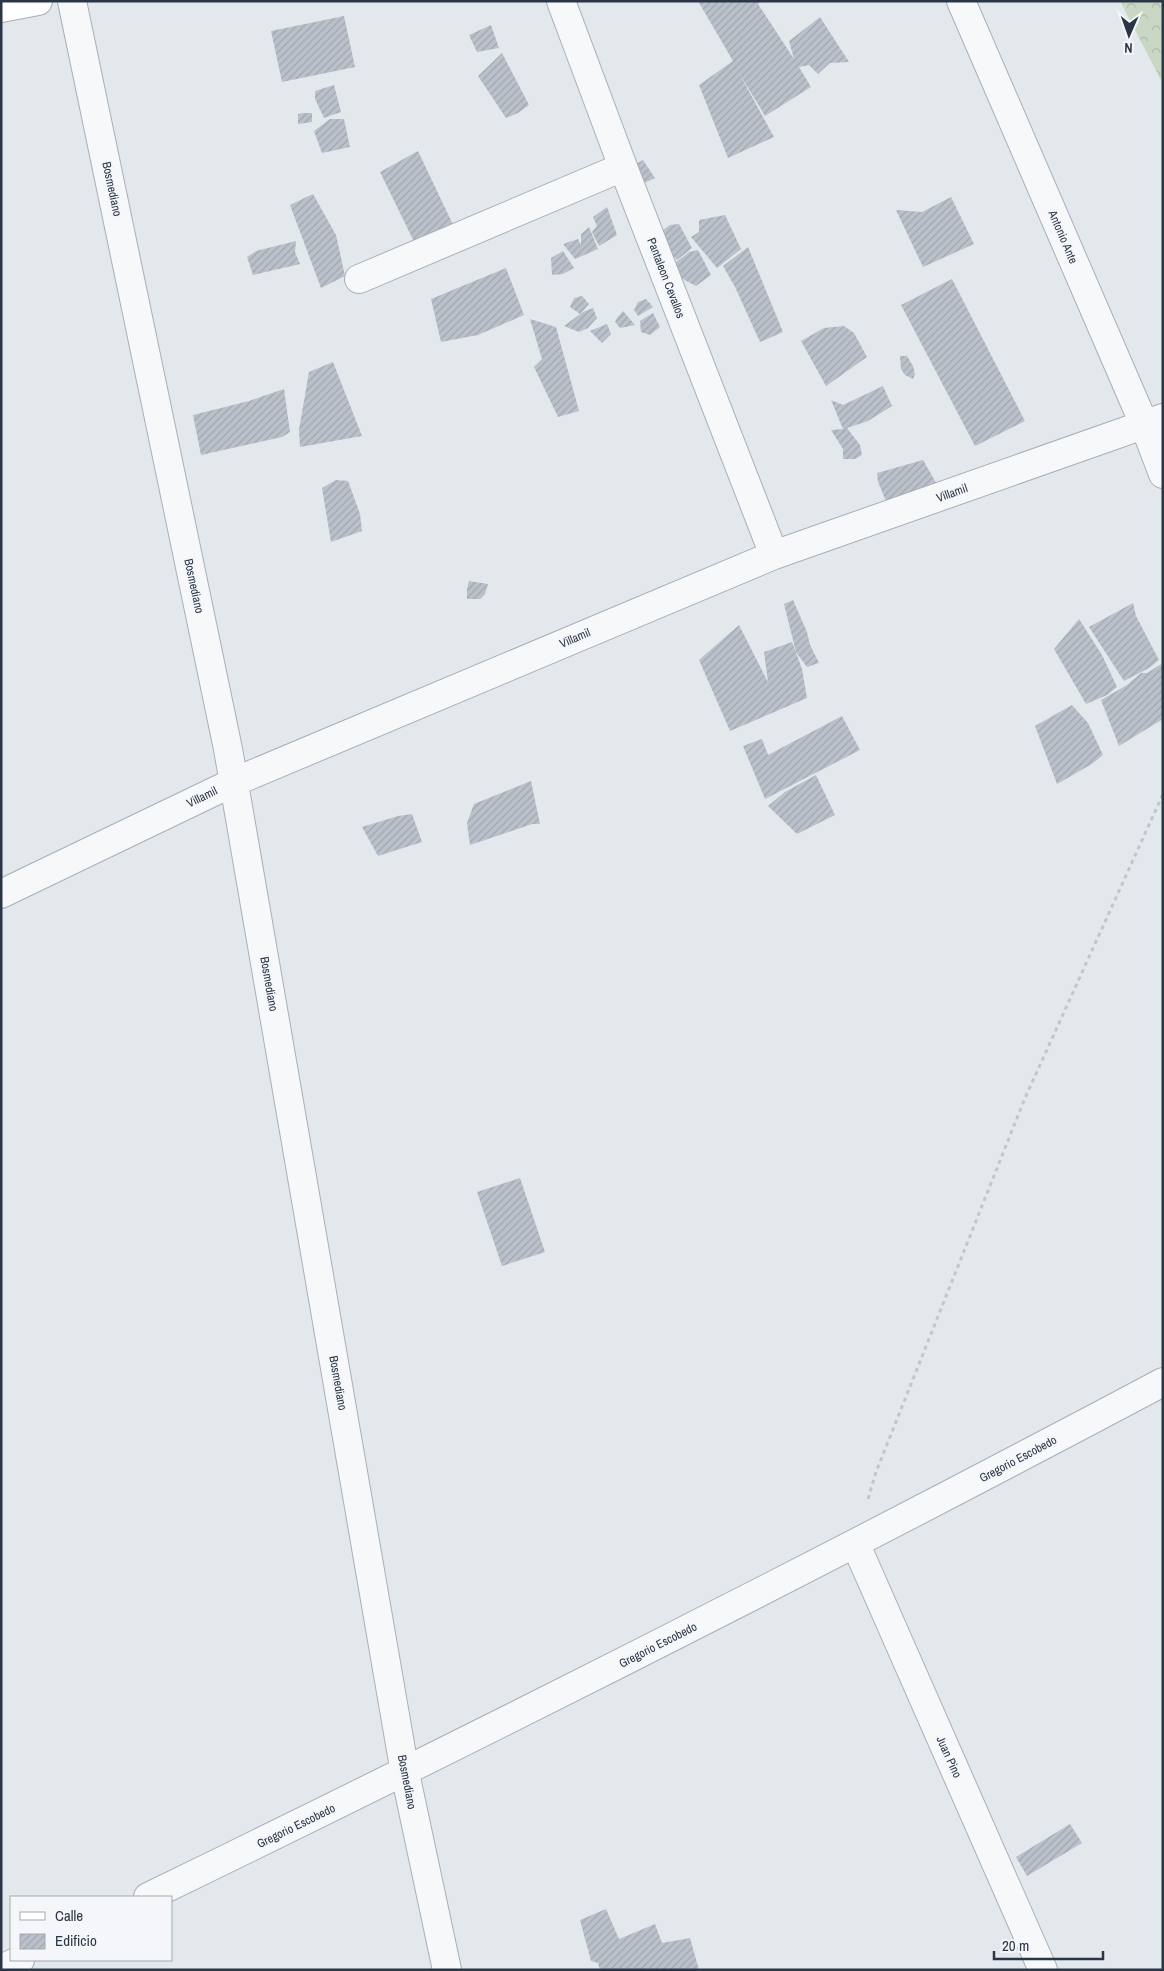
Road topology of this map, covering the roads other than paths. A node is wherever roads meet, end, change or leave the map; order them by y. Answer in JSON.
{"nodes":[{"id":1,"x":38,"y":1,"type":"edge"},
{"id":2,"x":72,"y":1,"type":"edge"},
{"id":3,"x":561,"y":1,"type":"edge"},
{"id":4,"x":961,"y":1,"type":"edge"},
{"id":5,"x":1,"y":8,"type":"edge"},
{"id":6,"x":623,"y":167,"type":"junction"},
{"id":7,"x":359,"y":280,"type":"dead end"},
{"id":8,"x":1153,"y":421,"type":"edge"},
{"id":9,"x":1163,"y":474,"type":"edge"},
{"id":10,"x":774,"y":555,"type":"junction"},
{"id":11,"x":234,"y":782,"type":"junction"},
{"id":12,"x":1,"y":894,"type":"edge"},
{"id":13,"x":1163,"y":1382,"type":"edge"},
{"id":14,"x":856,"y":1545,"type":"junction"},
{"id":15,"x":404,"y":1773,"type":"junction"},
{"id":16,"x":150,"y":1896,"type":"edge"},
{"id":17,"x":18,"y":1961,"type":"edge"},
{"id":18,"x":1,"y":1969,"type":"edge"},
{"id":19,"x":447,"y":1970,"type":"edge"},
{"id":20,"x":1043,"y":1970,"type":"edge"}],
"edges":[{"from":1,"to":5,"type":"street"},
{"from":2,"to":11,"type":"street","name":"Bosmediano"},
{"from":3,"to":6,"type":"street","name":"Pantaleon Cevallos"},
{"from":4,"to":8,"type":"street","name":"Antonio Ante"},
{"from":6,"to":7,"type":"street"},
{"from":6,"to":10,"type":"street","name":"Pantaleon Cevallos"},
{"from":8,"to":9,"type":"street","name":"Antonio Ante"},
{"from":8,"to":10,"type":"street","name":"Villamil"},
{"from":10,"to":11,"type":"street","name":"Villamil"},
{"from":11,"to":12,"type":"street","name":"Villamil"},
{"from":11,"to":15,"type":"street","name":"Bosmediano"},
{"from":13,"to":14,"type":"street","name":"Gregorio Escobedo"},
{"from":14,"to":15,"type":"street","name":"Gregorio Escobedo"},
{"from":14,"to":20,"type":"street","name":"Juan Pino"},
{"from":15,"to":16,"type":"street","name":"Gregorio Escobedo"},
{"from":15,"to":19,"type":"street","name":"Bosmediano"},
{"from":17,"to":18,"type":"street"}]}
